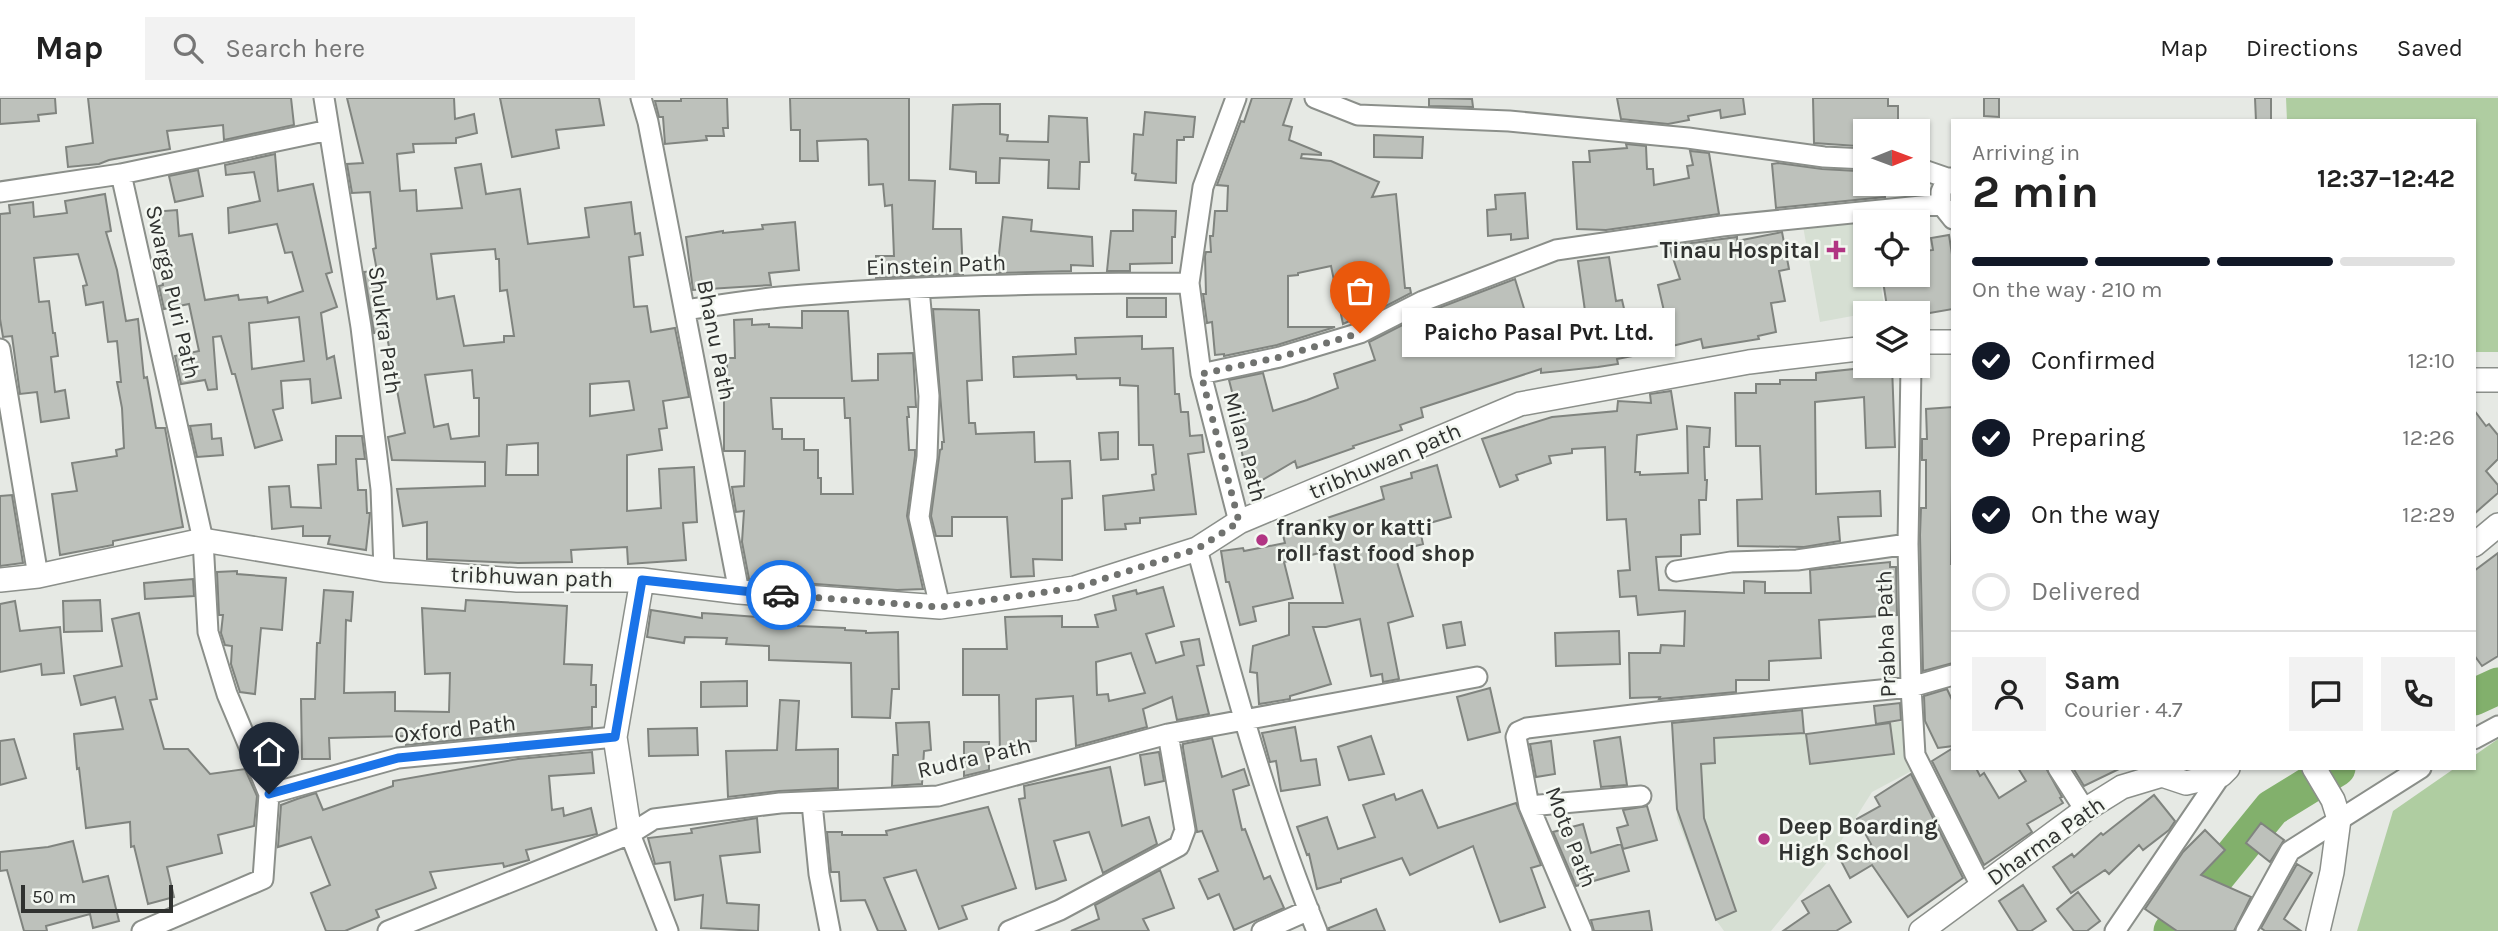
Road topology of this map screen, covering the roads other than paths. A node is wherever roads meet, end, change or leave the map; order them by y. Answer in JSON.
{"nodes":[{"id":1,"x":324,"y":98,"type":"edge"},
{"id":2,"x":641,"y":98,"type":"edge"},
{"id":3,"x":1236,"y":98,"type":"edge"},
{"id":4,"x":1315,"y":98,"type":"edge"},
{"id":5,"x":329,"y":130,"type":"junction"},
{"id":6,"x":1853,"y":158,"type":"edge"},
{"id":7,"x":1930,"y":172,"type":"edge"},
{"id":8,"x":121,"y":174,"type":"junction"},
{"id":9,"x":1950,"y":178,"type":"edge"},
{"id":10,"x":0,"y":192,"type":"edge"},
{"id":11,"x":1947,"y":211,"type":"edge"},
{"id":12,"x":1189,"y":283,"type":"junction"},
{"id":13,"x":919,"y":289,"type":"junction"},
{"id":14,"x":685,"y":310,"type":"junction"},
{"id":15,"x":1930,"y":342,"type":"edge"},
{"id":16,"x":1951,"y":342,"type":"edge"},
{"id":17,"x":0,"y":349,"type":"edge"},
{"id":18,"x":1853,"y":350,"type":"edge"},
{"id":19,"x":1201,"y":374,"type":"junction"},
{"id":20,"x":1911,"y":378,"type":"edge"},
{"id":21,"x":2476,"y":380,"type":"edge"},
{"id":22,"x":2498,"y":380,"type":"edge"},
{"id":23,"x":1239,"y":522,"type":"junction"},
{"id":24,"x":2498,"y":525,"type":"edge"},
{"id":25,"x":203,"y":540,"type":"junction"},
{"id":26,"x":2476,"y":543,"type":"edge"},
{"id":27,"x":1908,"y":544,"type":"junction"},
{"id":28,"x":1197,"y":549,"type":"junction"},
{"id":29,"x":384,"y":570,"type":"junction"},
{"id":30,"x":1676,"y":571,"type":"dead end"},
{"id":31,"x":38,"y":576,"type":"junction"},
{"id":32,"x":0,"y":580,"type":"edge"},
{"id":33,"x":642,"y":580,"type":"junction"},
{"id":34,"x":739,"y":592,"type":"junction"},
{"id":35,"x":940,"y":607,"type":"junction"},
{"id":36,"x":1477,"y":677,"type":"dead end"},
{"id":37,"x":1951,"y":677,"type":"edge"},
{"id":38,"x":1911,"y":687,"type":"junction"},
{"id":39,"x":1244,"y":721,"type":"junction"},
{"id":40,"x":2498,"y":726,"type":"edge"},
{"id":41,"x":1168,"y":734,"type":"junction"},
{"id":42,"x":615,"y":737,"type":"junction"},
{"id":43,"x":2476,"y":738,"type":"edge"},
{"id":44,"x":2059,"y":770,"type":"edge"},
{"id":45,"x":2315,"y":770,"type":"edge"},
{"id":46,"x":2417,"y":770,"type":"edge"},
{"id":47,"x":2161,"y":772,"type":"edge"},
{"id":48,"x":2225,"y":772,"type":"edge"},
{"id":49,"x":269,"y":794,"type":"junction"},
{"id":50,"x":1641,"y":796,"type":"dead end"},
{"id":51,"x":812,"y":803,"type":"junction"},
{"id":52,"x":1529,"y":806,"type":"junction"},
{"id":53,"x":2336,"y":809,"type":"junction"},
{"id":54,"x":2085,"y":810,"type":"junction"},
{"id":55,"x":630,"y":834,"type":"junction"},
{"id":56,"x":1981,"y":886,"type":"junction"},
{"id":57,"x":1308,"y":910,"type":"junction"},
{"id":58,"x":142,"y":931,"type":"edge"},
{"id":59,"x":388,"y":931,"type":"edge"},
{"id":60,"x":668,"y":931,"type":"edge"},
{"id":61,"x":830,"y":931,"type":"edge"},
{"id":62,"x":1009,"y":931,"type":"edge"},
{"id":63,"x":1262,"y":931,"type":"edge"},
{"id":64,"x":1317,"y":931,"type":"edge"},
{"id":65,"x":1582,"y":931,"type":"edge"},
{"id":66,"x":1921,"y":931,"type":"edge"},
{"id":67,"x":2115,"y":931,"type":"edge"},
{"id":68,"x":2246,"y":931,"type":"edge"},
{"id":69,"x":2318,"y":931,"type":"edge"}],
"edges":[{"from":1,"to":5,"type":"street","name":"Shukra Path"},
{"from":2,"to":14,"type":"street","name":"Bhanu Path"},
{"from":3,"to":12,"type":"street","name":"Milan Path"},
{"from":4,"to":6,"type":"street"},
{"from":5,"to":8,"type":"street"},
{"from":5,"to":29,"type":"street","name":"Shukra Path"},
{"from":7,"to":9,"type":"street"},
{"from":8,"to":10,"type":"street"},
{"from":8,"to":25,"type":"street","name":"Swarga Puri Path"},
{"from":9,"to":11,"type":"street"},
{"from":11,"to":19,"type":"street"},
{"from":12,"to":13,"type":"street","name":"Einstein Path"},
{"from":12,"to":19,"type":"street","name":"Milan Path"},
{"from":13,"to":14,"type":"street","name":"Einstein Path"},
{"from":13,"to":35,"type":"street"},
{"from":14,"to":34,"type":"street","name":"Bhanu Path"},
{"from":15,"to":16,"type":"street"},
{"from":17,"to":31,"type":"street"},
{"from":18,"to":23,"type":"street","name":"tribhuwan path"},
{"from":19,"to":23,"type":"street","name":"Milan Path"},
{"from":20,"to":27,"type":"street","name":"Prabha Path"},
{"from":21,"to":22,"type":"street"},
{"from":23,"to":28,"type":"street","name":"tribhuwan path"},
{"from":24,"to":26,"type":"street"},
{"from":25,"to":29,"type":"street","name":"tribhuwan path"},
{"from":25,"to":31,"type":"street","name":"tribhuwan path"},
{"from":25,"to":49,"type":"street","name":"Swarga Puri Path"},
{"from":27,"to":30,"type":"street"},
{"from":27,"to":38,"type":"street","name":"Prabha Path"},
{"from":28,"to":35,"type":"street","name":"tribhuwan path"},
{"from":28,"to":39,"type":"street"},
{"from":29,"to":33,"type":"street","name":"tribhuwan path"},
{"from":31,"to":32,"type":"street","name":"tribhuwan path"},
{"from":33,"to":34,"type":"street","name":"tribhuwan path"},
{"from":33,"to":42,"type":"street"},
{"from":34,"to":35,"type":"street","name":"tribhuwan path"},
{"from":36,"to":39,"type":"street","name":"Rudra Path"},
{"from":37,"to":38,"type":"street"},
{"from":38,"to":52,"type":"street","name":"Mote Path"},
{"from":38,"to":56,"type":"street","name":"Prabha Path"},
{"from":39,"to":41,"type":"street","name":"Rudra Path"},
{"from":39,"to":57,"type":"street"},
{"from":40,"to":43,"type":"street"},
{"from":41,"to":51,"type":"street","name":"Rudra Path"},
{"from":41,"to":62,"type":"street"},
{"from":42,"to":49,"type":"street","name":"Oxford Path"},
{"from":42,"to":55,"type":"street"},
{"from":44,"to":54,"type":"street"},
{"from":45,"to":53,"type":"street"},
{"from":46,"to":53,"type":"street"},
{"from":47,"to":48,"type":"street","name":"Dharma Path"},
{"from":47,"to":54,"type":"street","name":"Dharma Path"},
{"from":48,"to":67,"type":"street"},
{"from":49,"to":58,"type":"street"},
{"from":50,"to":52,"type":"street"},
{"from":51,"to":55,"type":"street","name":"Rudra Path"},
{"from":51,"to":61,"type":"street"},
{"from":52,"to":65,"type":"street","name":"Mote Path"},
{"from":53,"to":68,"type":"street"},
{"from":53,"to":69,"type":"street"},
{"from":54,"to":56,"type":"street","name":"Dharma Path"},
{"from":55,"to":59,"type":"street","name":"Rudra Path"},
{"from":55,"to":60,"type":"street"},
{"from":56,"to":66,"type":"street","name":"Dharma Path"},
{"from":57,"to":63,"type":"street"},
{"from":57,"to":64,"type":"street"}]}
